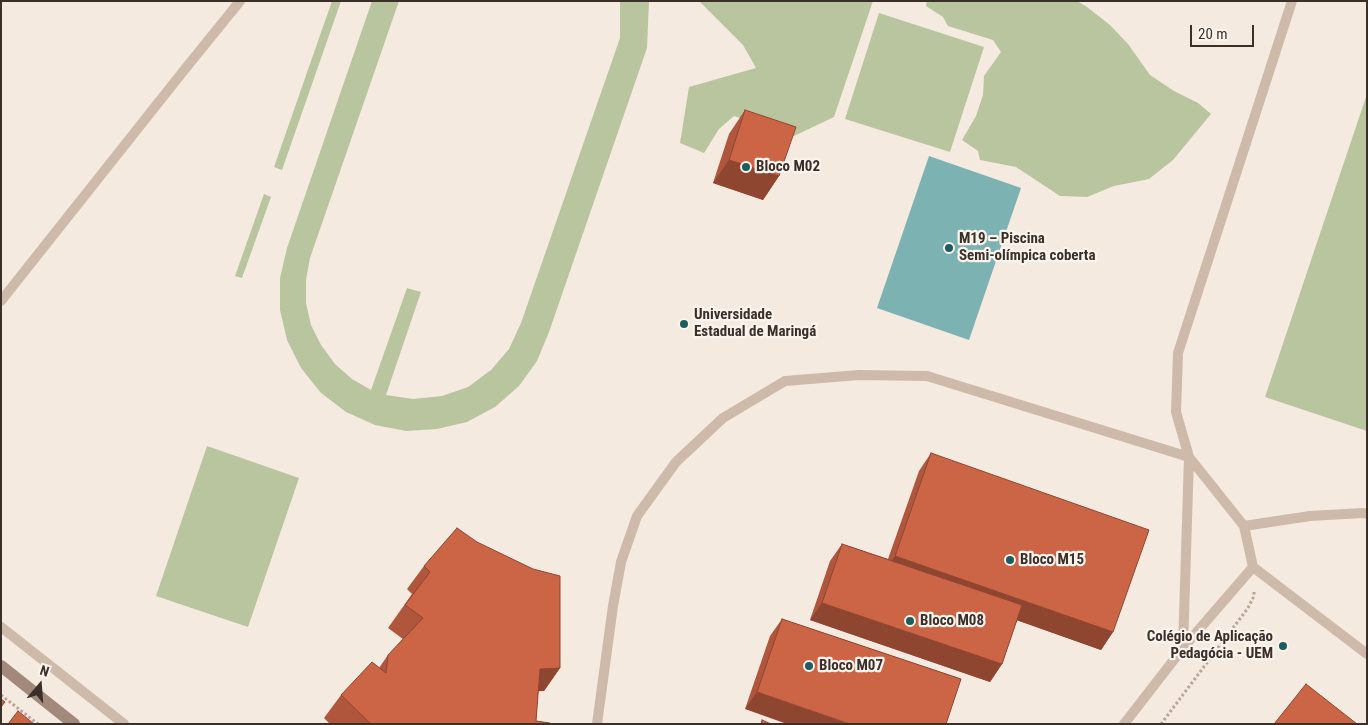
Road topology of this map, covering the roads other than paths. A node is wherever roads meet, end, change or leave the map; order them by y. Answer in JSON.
{"nodes":[{"id":1,"x":240,"y":1,"type":"edge"},
{"id":2,"x":1292,"y":1,"type":"edge"},
{"id":3,"x":1,"y":301,"type":"edge"},
{"id":4,"x":1189,"y":457,"type":"junction"},
{"id":5,"x":1367,"y":514,"type":"edge"},
{"id":6,"x":1244,"y":526,"type":"junction"},
{"id":7,"x":1253,"y":567,"type":"junction"},
{"id":8,"x":1,"y":627,"type":"edge"},
{"id":9,"x":1183,"y":648,"type":"junction"},
{"id":10,"x":1367,"y":654,"type":"edge"},
{"id":11,"x":1,"y":666,"type":"edge"},
{"id":12,"x":74,"y":724,"type":"edge"},
{"id":13,"x":124,"y":724,"type":"edge"},
{"id":14,"x":597,"y":724,"type":"edge"},
{"id":15,"x":1124,"y":724,"type":"edge"}],
"edges":[{"from":1,"to":3,"type":"lane"},
{"from":2,"to":4,"type":"lane"},
{"from":4,"to":6,"type":"lane"},
{"from":4,"to":9,"type":"lane"},
{"from":4,"to":14,"type":"lane"},
{"from":5,"to":6,"type":"lane"},
{"from":6,"to":7,"type":"lane"},
{"from":7,"to":9,"type":"lane"},
{"from":7,"to":10,"type":"lane"},
{"from":8,"to":13,"type":"lane"},
{"from":9,"to":15,"type":"lane"},
{"from":11,"to":12,"type":"main road"}]}
